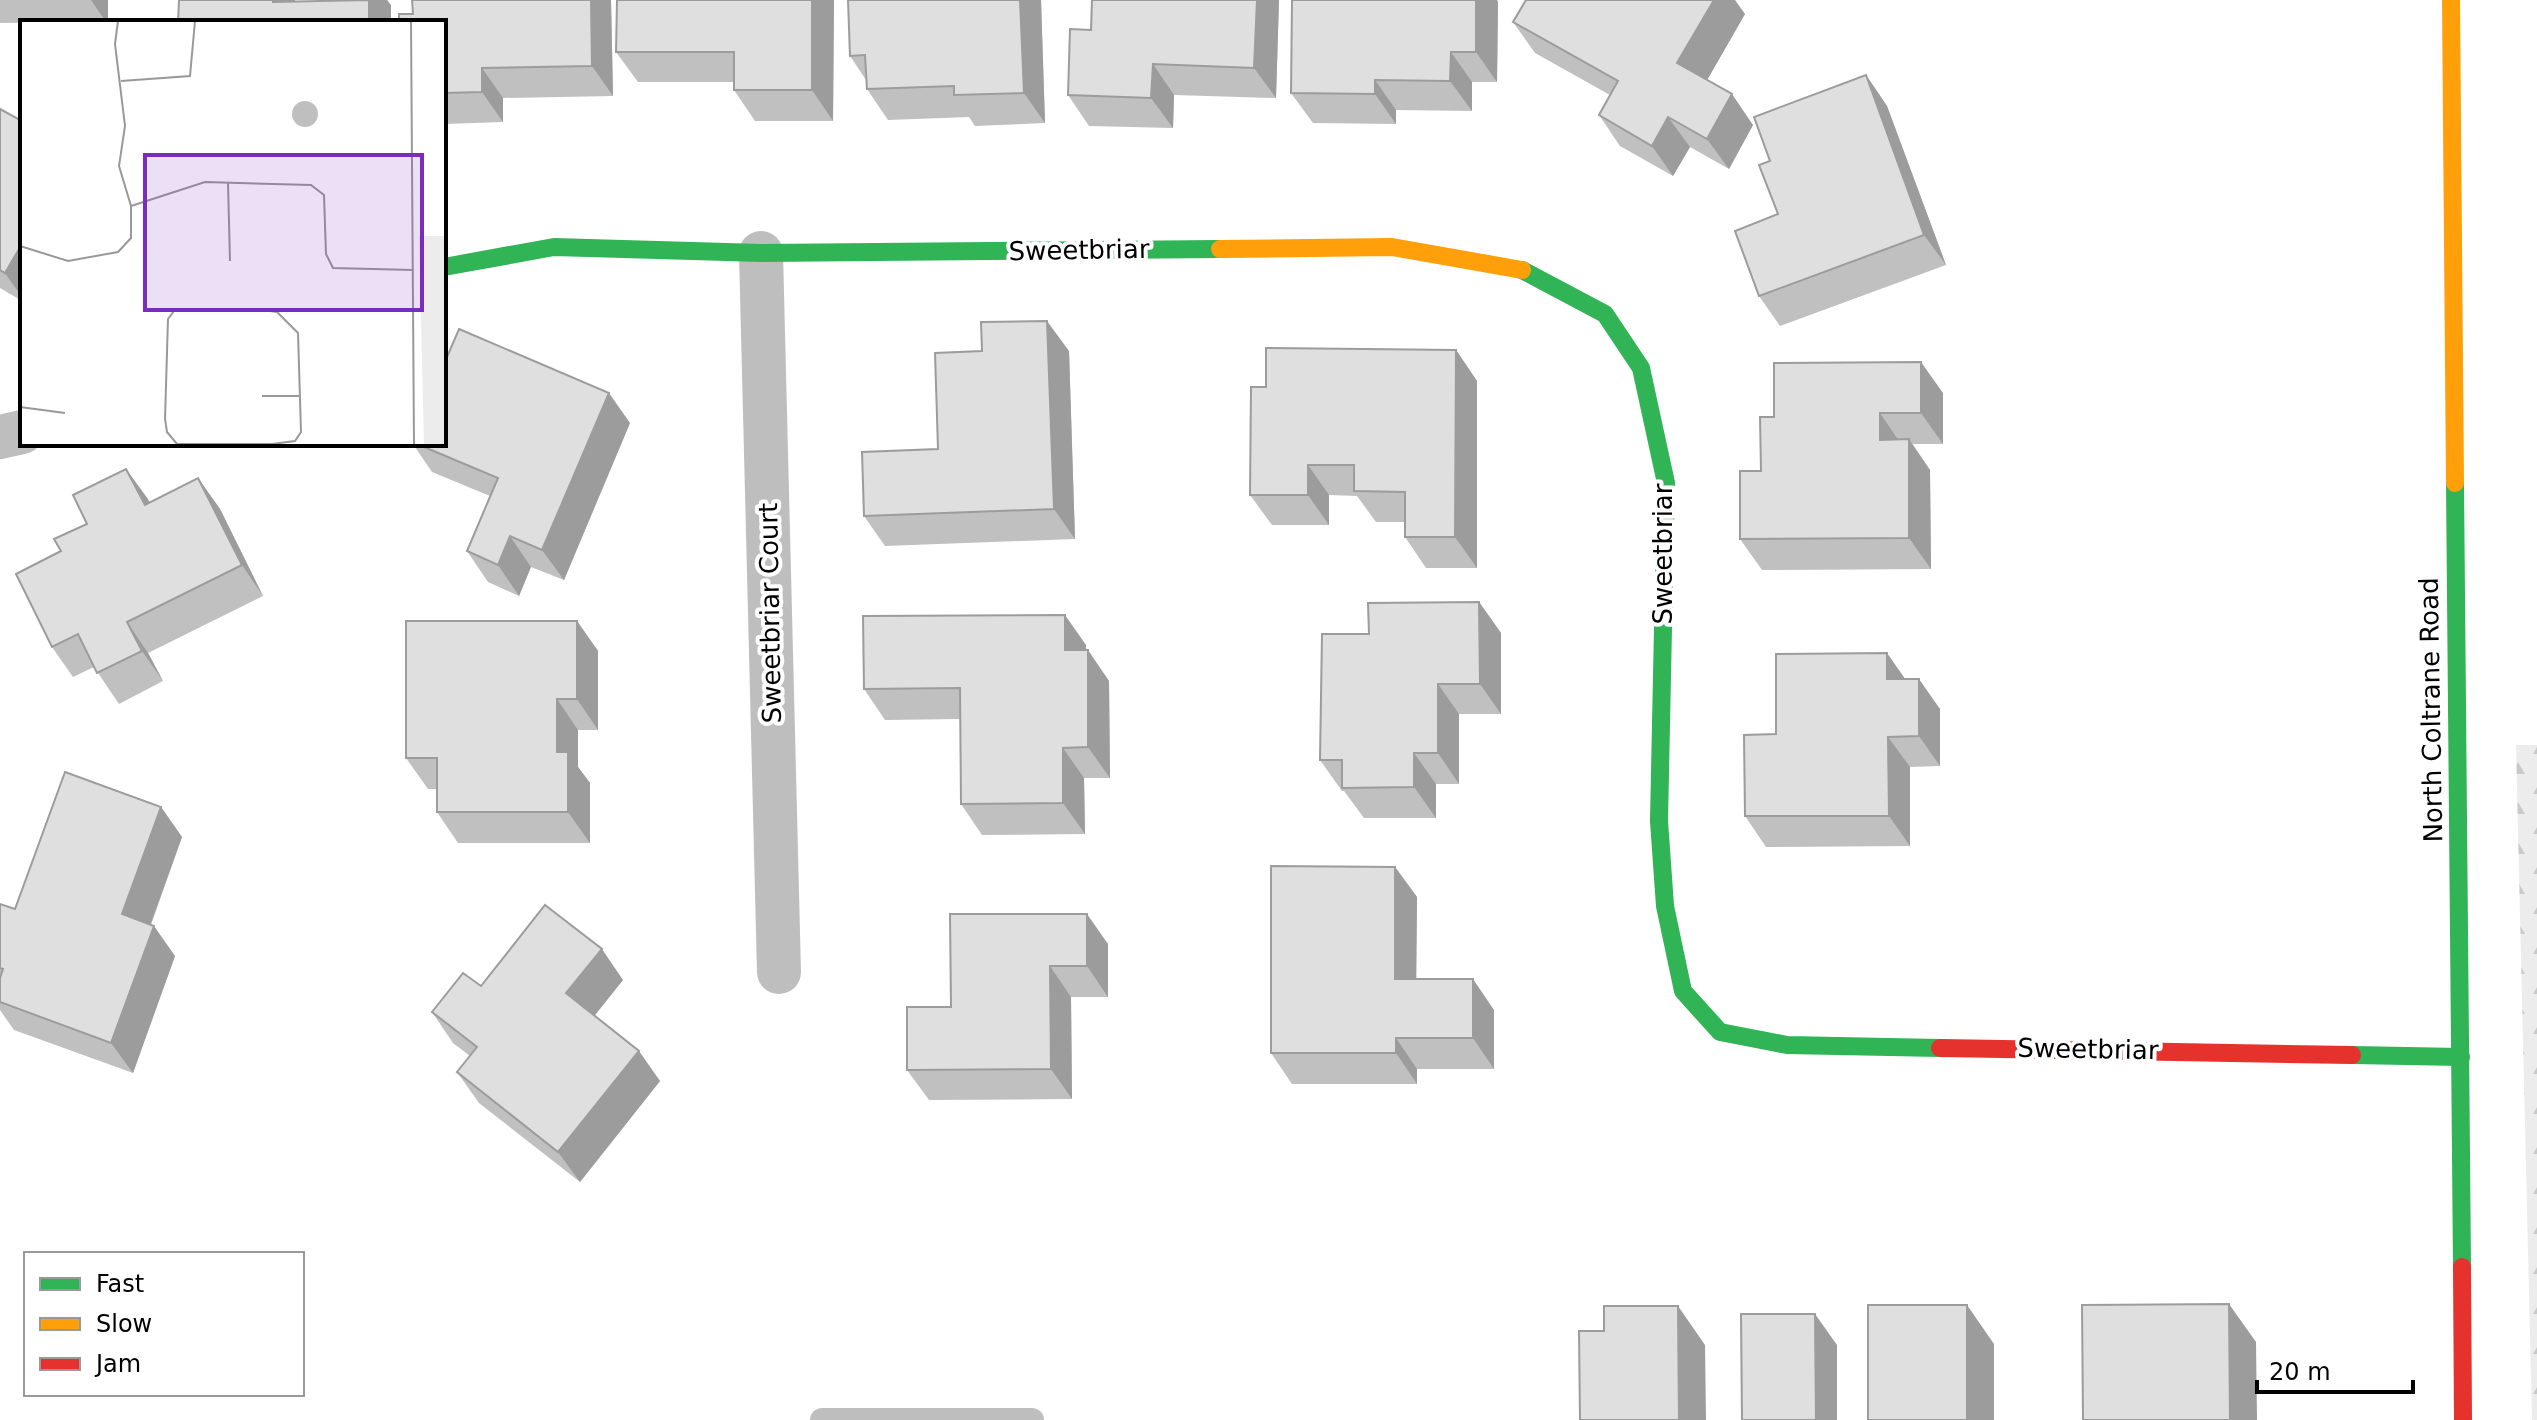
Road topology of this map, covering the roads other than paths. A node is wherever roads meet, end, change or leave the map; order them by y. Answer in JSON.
{"nodes":[{"id":1,"x":2451,"y":0,"type":"edge"},
{"id":2,"x":761,"y":253,"type":"junction"},
{"id":3,"x":446,"y":266,"type":"edge"},
{"id":4,"x":20,"y":432,"type":"edge"},
{"id":5,"x":0,"y":437,"type":"edge"},
{"id":6,"x":779,"y":972,"type":"dead end"},
{"id":7,"x":2461,"y":1057,"type":"junction"},
{"id":8,"x":822,"y":1420,"type":"edge"},
{"id":9,"x":1032,"y":1420,"type":"edge"},
{"id":10,"x":2463,"y":1420,"type":"edge"}],
"edges":[{"from":1,"to":7,"type":"street","name":"North Coltrane Road"},
{"from":2,"to":3,"type":"street","name":"Sweetbriar"},
{"from":2,"to":6,"type":"street","name":"Sweetbriar Court"},
{"from":2,"to":7,"type":"street","name":"Sweetbriar"},
{"from":4,"to":5,"type":"street"},
{"from":7,"to":10,"type":"street","name":"North Coltrane Road"},
{"from":8,"to":9,"type":"lane"}]}
